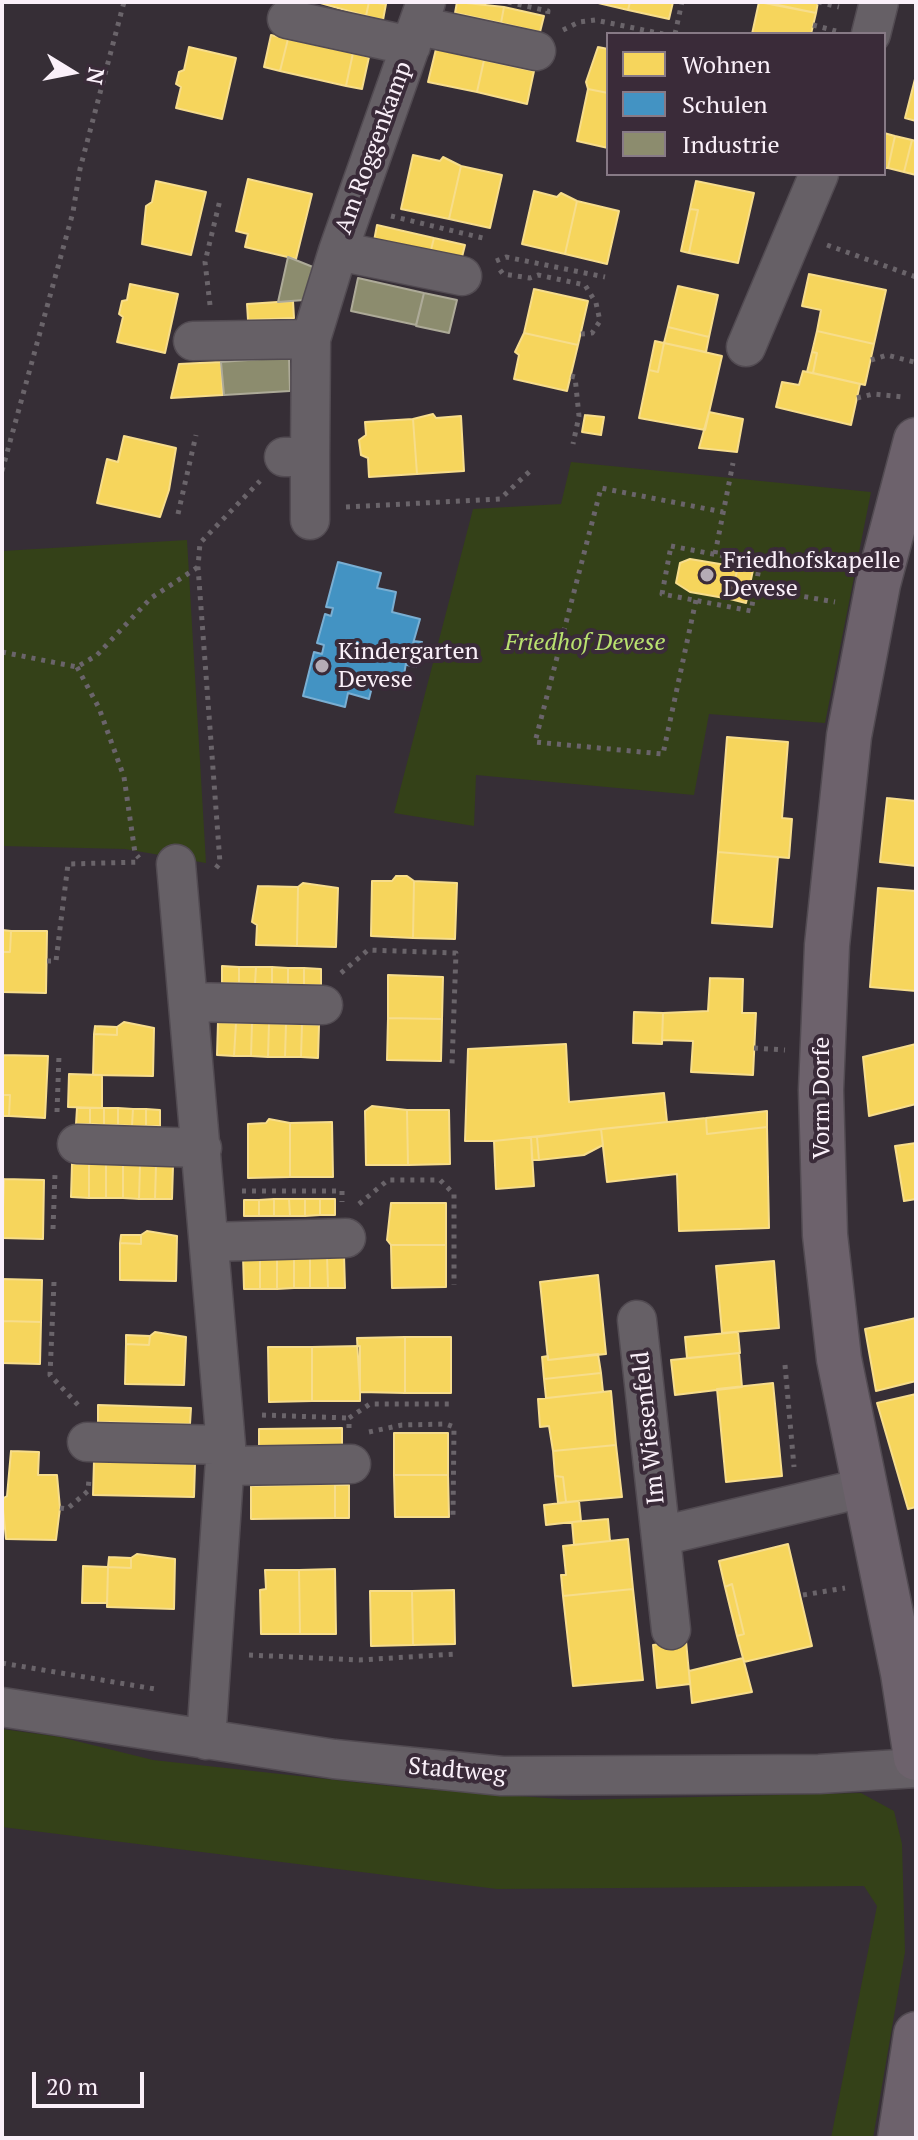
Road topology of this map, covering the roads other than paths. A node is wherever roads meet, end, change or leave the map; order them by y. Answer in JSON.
{"nodes":[{"id":1,"x":879,"y":2,"type":"edge"},
{"id":2,"x":287,"y":19,"type":"dead end"},
{"id":3,"x":419,"y":25,"type":"edge"},
{"id":4,"x":872,"y":32,"type":"edge"},
{"id":5,"x":536,"y":51,"type":"road end"},
{"id":6,"x":818,"y":176,"type":"edge"},
{"id":7,"x":338,"y":251,"type":"junction"},
{"id":8,"x":478,"y":269,"type":"road end"},
{"id":9,"x":311,"y":339,"type":"junction"},
{"id":10,"x":203,"y":340,"type":"road end"},
{"id":11,"x":746,"y":347,"type":"dead end"},
{"id":12,"x":916,"y":440,"type":"edge"},
{"id":13,"x":310,"y":515,"type":"road end"},
{"id":14,"x":159,"y":863,"type":"road end"},
{"id":15,"x":189,"y":1002,"type":"junction"},
{"id":16,"x":323,"y":1005,"type":"dead end"},
{"id":17,"x":77,"y":1144,"type":"dead end"},
{"id":18,"x":202,"y":1148,"type":"junction"},
{"id":19,"x":343,"y":1232,"type":"road end"},
{"id":20,"x":210,"y":1242,"type":"junction"},
{"id":21,"x":637,"y":1320,"type":"dead end"},
{"id":22,"x":99,"y":1442,"type":"road end"},
{"id":23,"x":226,"y":1456,"type":"junction"},
{"id":24,"x":347,"y":1459,"type":"road end"},
{"id":25,"x":863,"y":1488,"type":"junction"},
{"id":26,"x":661,"y":1536,"type":"junction"},
{"id":27,"x":671,"y":1630,"type":"dead end"},
{"id":28,"x":2,"y":1707,"type":"edge"},
{"id":29,"x":206,"y":1740,"type":"junction"},
{"id":30,"x":916,"y":1758,"type":"edge"},
{"id":31,"x":916,"y":1768,"type":"edge"},
{"id":32,"x":916,"y":2034,"type":"edge"},
{"id":33,"x":900,"y":2138,"type":"edge"}],
"edges":[{"from":1,"to":4,"type":"street"},
{"from":2,"to":3,"type":"street","name":"Am Roggenkamp"},
{"from":3,"to":5,"type":"street","name":"Am Roggenkamp"},
{"from":3,"to":7,"type":"street","name":"Am Roggenkamp"},
{"from":6,"to":11,"type":"street"},
{"from":7,"to":8,"type":"street","name":"Am Roggenkamp"},
{"from":7,"to":9,"type":"street","name":"Am Roggenkamp"},
{"from":9,"to":10,"type":"street"},
{"from":9,"to":13,"type":"street","name":"Am Roggenkamp"},
{"from":12,"to":25,"type":"main road","name":"Vorm Dorfe"},
{"from":14,"to":15,"type":"street"},
{"from":15,"to":16,"type":"street"},
{"from":15,"to":18,"type":"street"},
{"from":17,"to":18,"type":"street"},
{"from":18,"to":20,"type":"street"},
{"from":19,"to":20,"type":"street"},
{"from":20,"to":23,"type":"street"},
{"from":21,"to":26,"type":"street","name":"Im Wiesenfeld"},
{"from":22,"to":23,"type":"street"},
{"from":23,"to":24,"type":"street"},
{"from":23,"to":29,"type":"street"},
{"from":25,"to":26,"type":"street","name":"Im Wiesenfeld"},
{"from":25,"to":30,"type":"main road","name":"Vorm Dorfe"},
{"from":26,"to":27,"type":"street","name":"Im Wiesenfeld"},
{"from":28,"to":29,"type":"street","name":"Stadtweg"},
{"from":29,"to":31,"type":"street","name":"Stadtweg"},
{"from":32,"to":33,"type":"main road"}]}
